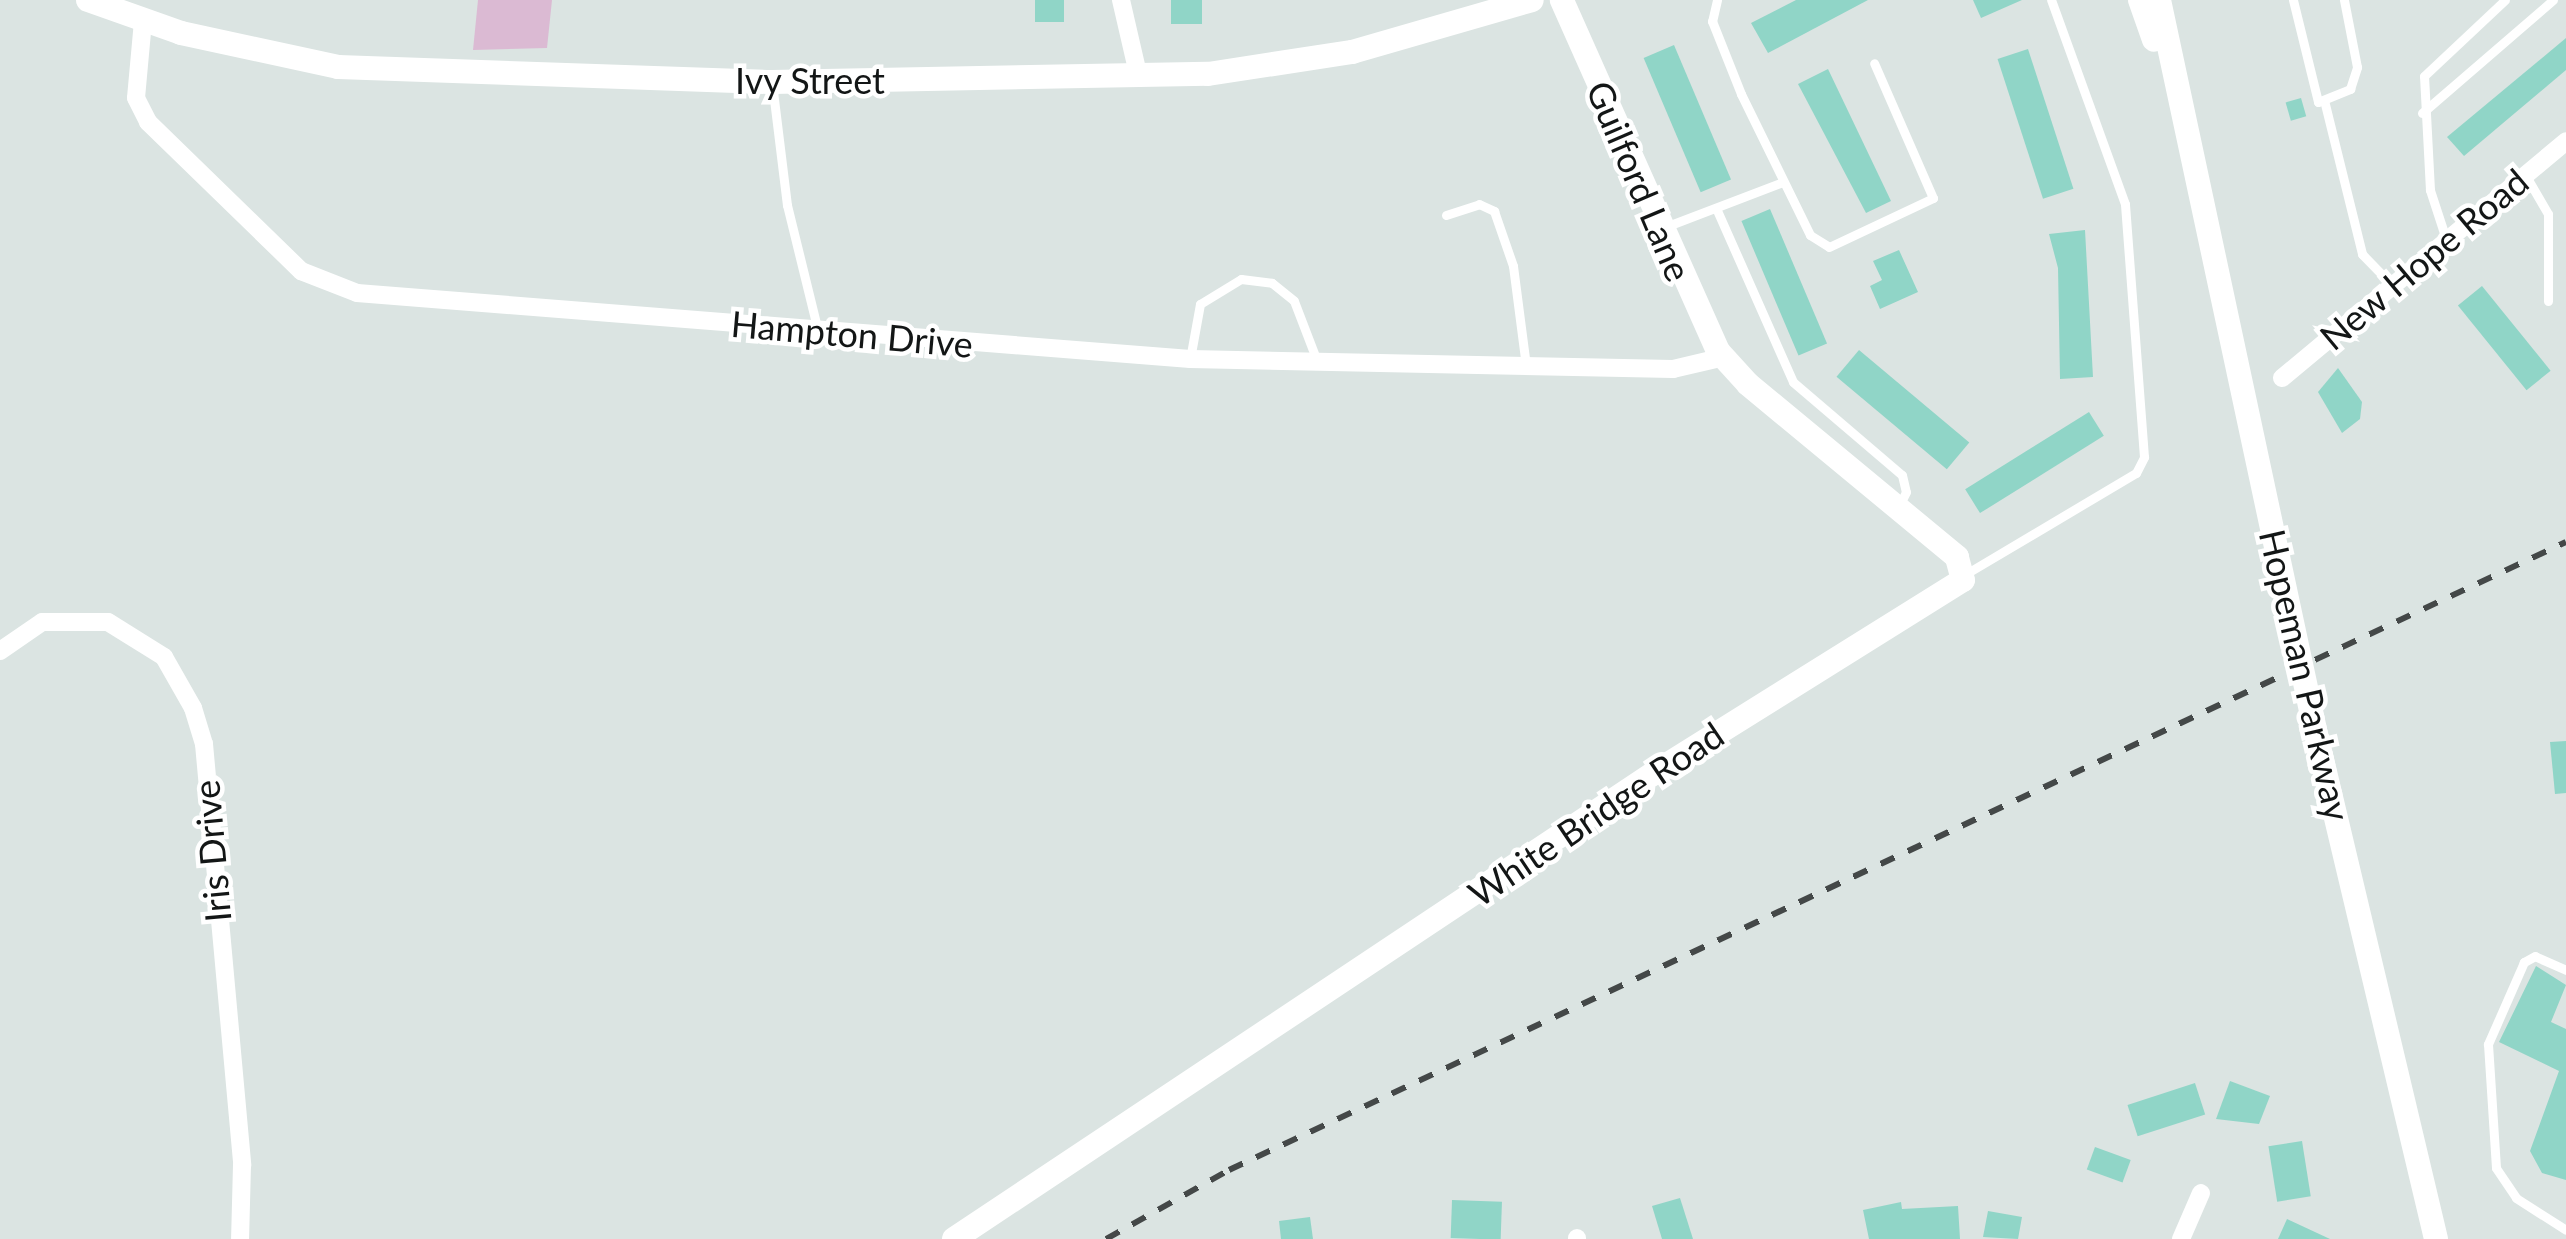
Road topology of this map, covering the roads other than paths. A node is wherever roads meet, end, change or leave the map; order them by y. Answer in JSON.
{"nodes":[{"id":1,"x":88,"y":0,"type":"edge"},
{"id":2,"x":1121,"y":0,"type":"edge"},
{"id":3,"x":1532,"y":0,"type":"edge"},
{"id":4,"x":1562,"y":0,"type":"edge"},
{"id":5,"x":1717,"y":0,"type":"edge"},
{"id":6,"x":2050,"y":0,"type":"edge"},
{"id":7,"x":2140,"y":0,"type":"edge"},
{"id":8,"x":2159,"y":0,"type":"edge"},
{"id":9,"x":2293,"y":0,"type":"edge"},
{"id":10,"x":2344,"y":0,"type":"edge"},
{"id":11,"x":2505,"y":0,"type":"edge"},
{"id":12,"x":2554,"y":0,"type":"edge"},
{"id":13,"x":143,"y":21,"type":"junction"},
{"id":14,"x":1874,"y":63,"type":"dead end"},
{"id":15,"x":1139,"y":77,"type":"junction"},
{"id":16,"x":772,"y":82,"type":"junction"},
{"id":17,"x":2324,"y":100,"type":"junction"},
{"id":18,"x":2180,"y":110,"type":"junction"},
{"id":19,"x":2422,"y":113,"type":"junction"},
{"id":20,"x":2566,"y":141,"type":"edge"},
{"id":21,"x":2525,"y":174,"type":"junction"},
{"id":22,"x":1783,"y":182,"type":"junction"},
{"id":23,"x":1716,"y":208,"type":"junction"},
{"id":24,"x":1446,"y":215,"type":"dead end"},
{"id":25,"x":1660,"y":229,"type":"junction"},
{"id":26,"x":2446,"y":239,"type":"junction"},
{"id":27,"x":2391,"y":284,"type":"junction"},
{"id":28,"x":2548,"y":301,"type":"dead end"},
{"id":29,"x":818,"y":331,"type":"junction"},
{"id":30,"x":1724,"y":357,"type":"junction"},
{"id":31,"x":1190,"y":358,"type":"junction"},
{"id":32,"x":1316,"y":361,"type":"junction"},
{"id":33,"x":1526,"y":366,"type":"junction"},
{"id":34,"x":2282,"y":378,"type":"dead end"},
{"id":35,"x":1898,"y":508,"type":"junction"},
{"id":36,"x":1964,"y":574,"type":"junction"},
{"id":37,"x":0,"y":651,"type":"edge"},
{"id":38,"x":2566,"y":970,"type":"edge"},
{"id":39,"x":2201,"y":1193,"type":"dead end"},
{"id":40,"x":2566,"y":1230,"type":"edge"},
{"id":41,"x":240,"y":1239,"type":"edge"},
{"id":42,"x":954,"y":1239,"type":"edge"},
{"id":43,"x":2181,"y":1239,"type":"edge"},
{"id":44,"x":2436,"y":1239,"type":"edge"}],
"edges":[{"from":1,"to":13,"type":"main road","name":"Ivy Street"},
{"from":2,"to":15,"type":"street"},
{"from":3,"to":15,"type":"main road","name":"Ivy Street"},
{"from":4,"to":25,"type":"main road","name":"Guilford Lane"},
{"from":5,"to":22,"type":"lane"},
{"from":6,"to":36,"type":"lane"},
{"from":7,"to":18,"type":"main road","name":"Hopeman Parkway"},
{"from":8,"to":18,"type":"main road","name":"Hopeman Parkway"},
{"from":9,"to":17,"type":"lane"},
{"from":10,"to":17,"type":"lane"},
{"from":11,"to":19,"type":"lane"},
{"from":12,"to":19,"type":"lane"},
{"from":13,"to":16,"type":"main road","name":"Ivy Street"},
{"from":13,"to":29,"type":"street","name":"Hampton Drive"},
{"from":14,"to":22,"type":"lane"},
{"from":15,"to":16,"type":"main road","name":"Ivy Street"},
{"from":16,"to":29,"type":"lane"},
{"from":17,"to":27,"type":"lane"},
{"from":18,"to":44,"type":"main road","name":"Hopeman Parkway"},
{"from":19,"to":26,"type":"lane"},
{"from":20,"to":21,"type":"street","name":"New Hope Road"},
{"from":21,"to":26,"type":"street","name":"New Hope Road"},
{"from":21,"to":28,"type":"lane"},
{"from":22,"to":23,"type":"lane"},
{"from":23,"to":25,"type":"lane"},
{"from":23,"to":35,"type":"lane"},
{"from":24,"to":33,"type":"lane"},
{"from":25,"to":30,"type":"main road","name":"Guilford Lane"},
{"from":26,"to":27,"type":"street","name":"New Hope Road"},
{"from":27,"to":34,"type":"street","name":"New Hope Road"},
{"from":29,"to":31,"type":"street","name":"Hampton Drive"},
{"from":30,"to":33,"type":"street","name":"Hampton Drive"},
{"from":30,"to":35,"type":"main road"},
{"from":31,"to":32,"type":"street","name":"Hampton Drive"},
{"from":31,"to":32,"type":"lane"},
{"from":32,"to":33,"type":"street","name":"Hampton Drive"},
{"from":35,"to":36,"type":"main road"},
{"from":36,"to":42,"type":"main road","name":"White Bridge Road"},
{"from":37,"to":41,"type":"street","name":"Iris Drive"},
{"from":38,"to":40,"type":"lane"},
{"from":39,"to":43,"type":"street"}]}
